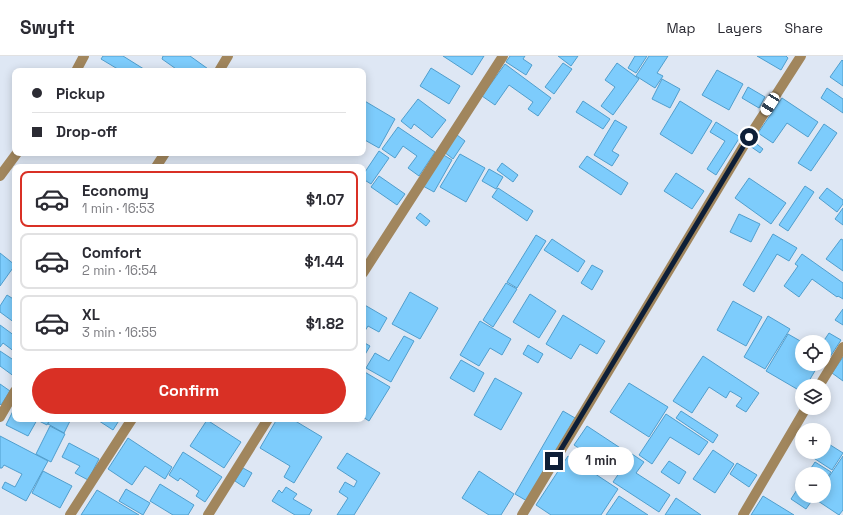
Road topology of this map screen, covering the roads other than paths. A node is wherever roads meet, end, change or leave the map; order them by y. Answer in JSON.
{"nodes":[{"id":1,"x":84,"y":56,"type":"edge"},
{"id":2,"x":228,"y":56,"type":"edge"},
{"id":3,"x":503,"y":56,"type":"edge"},
{"id":4,"x":801,"y":56,"type":"edge"},
{"id":5,"x":78,"y":68,"type":"edge"},
{"id":6,"x":221,"y":68,"type":"edge"},
{"id":7,"x":15,"y":156,"type":"edge"},
{"id":8,"x":0,"y":176,"type":"edge"},
{"id":9,"x":366,"y":268,"type":"edge"},
{"id":10,"x":843,"y":347,"type":"edge"},
{"id":11,"x":823,"y":379,"type":"edge"},
{"id":12,"x":12,"y":396,"type":"edge"},
{"id":13,"x":802,"y":415,"type":"edge"},
{"id":14,"x":0,"y":417,"type":"edge"},
{"id":15,"x":130,"y":422,"type":"edge"},
{"id":16,"x":266,"y":422,"type":"edge"},
{"id":17,"x":70,"y":515,"type":"edge"},
{"id":18,"x":208,"y":515,"type":"edge"},
{"id":19,"x":522,"y":515,"type":"edge"},
{"id":20,"x":742,"y":515,"type":"edge"}],
"edges":[{"from":1,"to":5,"type":"street"},
{"from":2,"to":6,"type":"street"},
{"from":3,"to":9,"type":"street"},
{"from":4,"to":19,"type":"street"},
{"from":7,"to":8,"type":"street"},
{"from":10,"to":11,"type":"street"},
{"from":12,"to":14,"type":"street"},
{"from":13,"to":20,"type":"street"},
{"from":15,"to":17,"type":"street"},
{"from":16,"to":18,"type":"street"}]}
